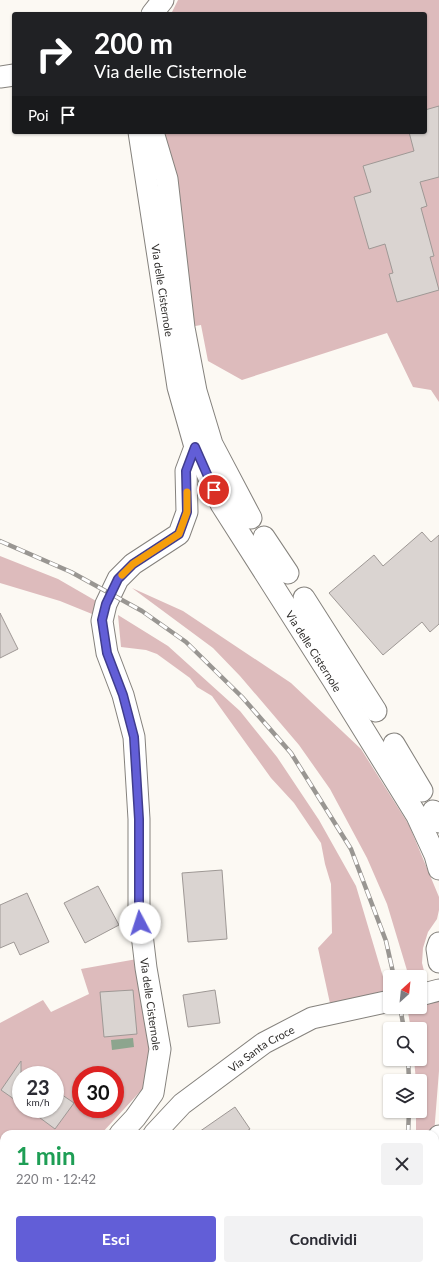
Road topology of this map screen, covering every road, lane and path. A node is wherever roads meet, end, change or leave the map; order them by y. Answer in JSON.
{"nodes":[{"id":1,"x":163,"y":0,"type":"edge"},
{"id":2,"x":178,"y":0,"type":"edge"},
{"id":3,"x":154,"y":12,"type":"edge"},
{"id":4,"x":172,"y":12,"type":"edge"},
{"id":5,"x":12,"y":75,"type":"edge"},
{"id":6,"x":0,"y":77,"type":"edge"},
{"id":7,"x":138,"y":134,"type":"edge"},
{"id":8,"x":154,"y":134,"type":"edge"},
{"id":9,"x":195,"y":447,"type":"junction"},
{"id":10,"x":251,"y":518,"type":"dead end"},
{"id":11,"x":264,"y":537,"type":"dead end"},
{"id":12,"x":288,"y":573,"type":"dead end"},
{"id":13,"x":304,"y":598,"type":"dead end"},
{"id":14,"x":376,"y":712,"type":"dead end"},
{"id":15,"x":394,"y":744,"type":"dead end"},
{"id":16,"x":422,"y":791,"type":"dead end"},
{"id":17,"x":438,"y":862,"type":"edge"},
{"id":18,"x":439,"y":943,"type":"edge"},
{"id":19,"x":439,"y":962,"type":"edge"},
{"id":20,"x":439,"y":990,"type":"edge"},
{"id":21,"x":427,"y":993,"type":"edge"},
{"id":22,"x":383,"y":1003,"type":"edge"},
{"id":23,"x":124,"y":1130,"type":"edge"},
{"id":24,"x":158,"y":1130,"type":"edge"}],
"edges":[{"from":1,"to":3,"type":"street"},
{"from":2,"to":4,"type":"street"},
{"from":5,"to":6,"type":"street"},
{"from":7,"to":9,"type":"street","name":"Via delle Cisternole"},
{"from":8,"to":10,"type":"street"},
{"from":9,"to":17,"type":"street","name":"Via delle Cisternole"},
{"from":9,"to":23,"type":"street","name":"Via delle Cisternole"},
{"from":11,"to":12,"type":"street"},
{"from":13,"to":14,"type":"street"},
{"from":15,"to":16,"type":"street"},
{"from":18,"to":19,"type":"street"},
{"from":20,"to":21,"type":"street"},
{"from":22,"to":24,"type":"street","name":"Via Santa Croce"}]}
